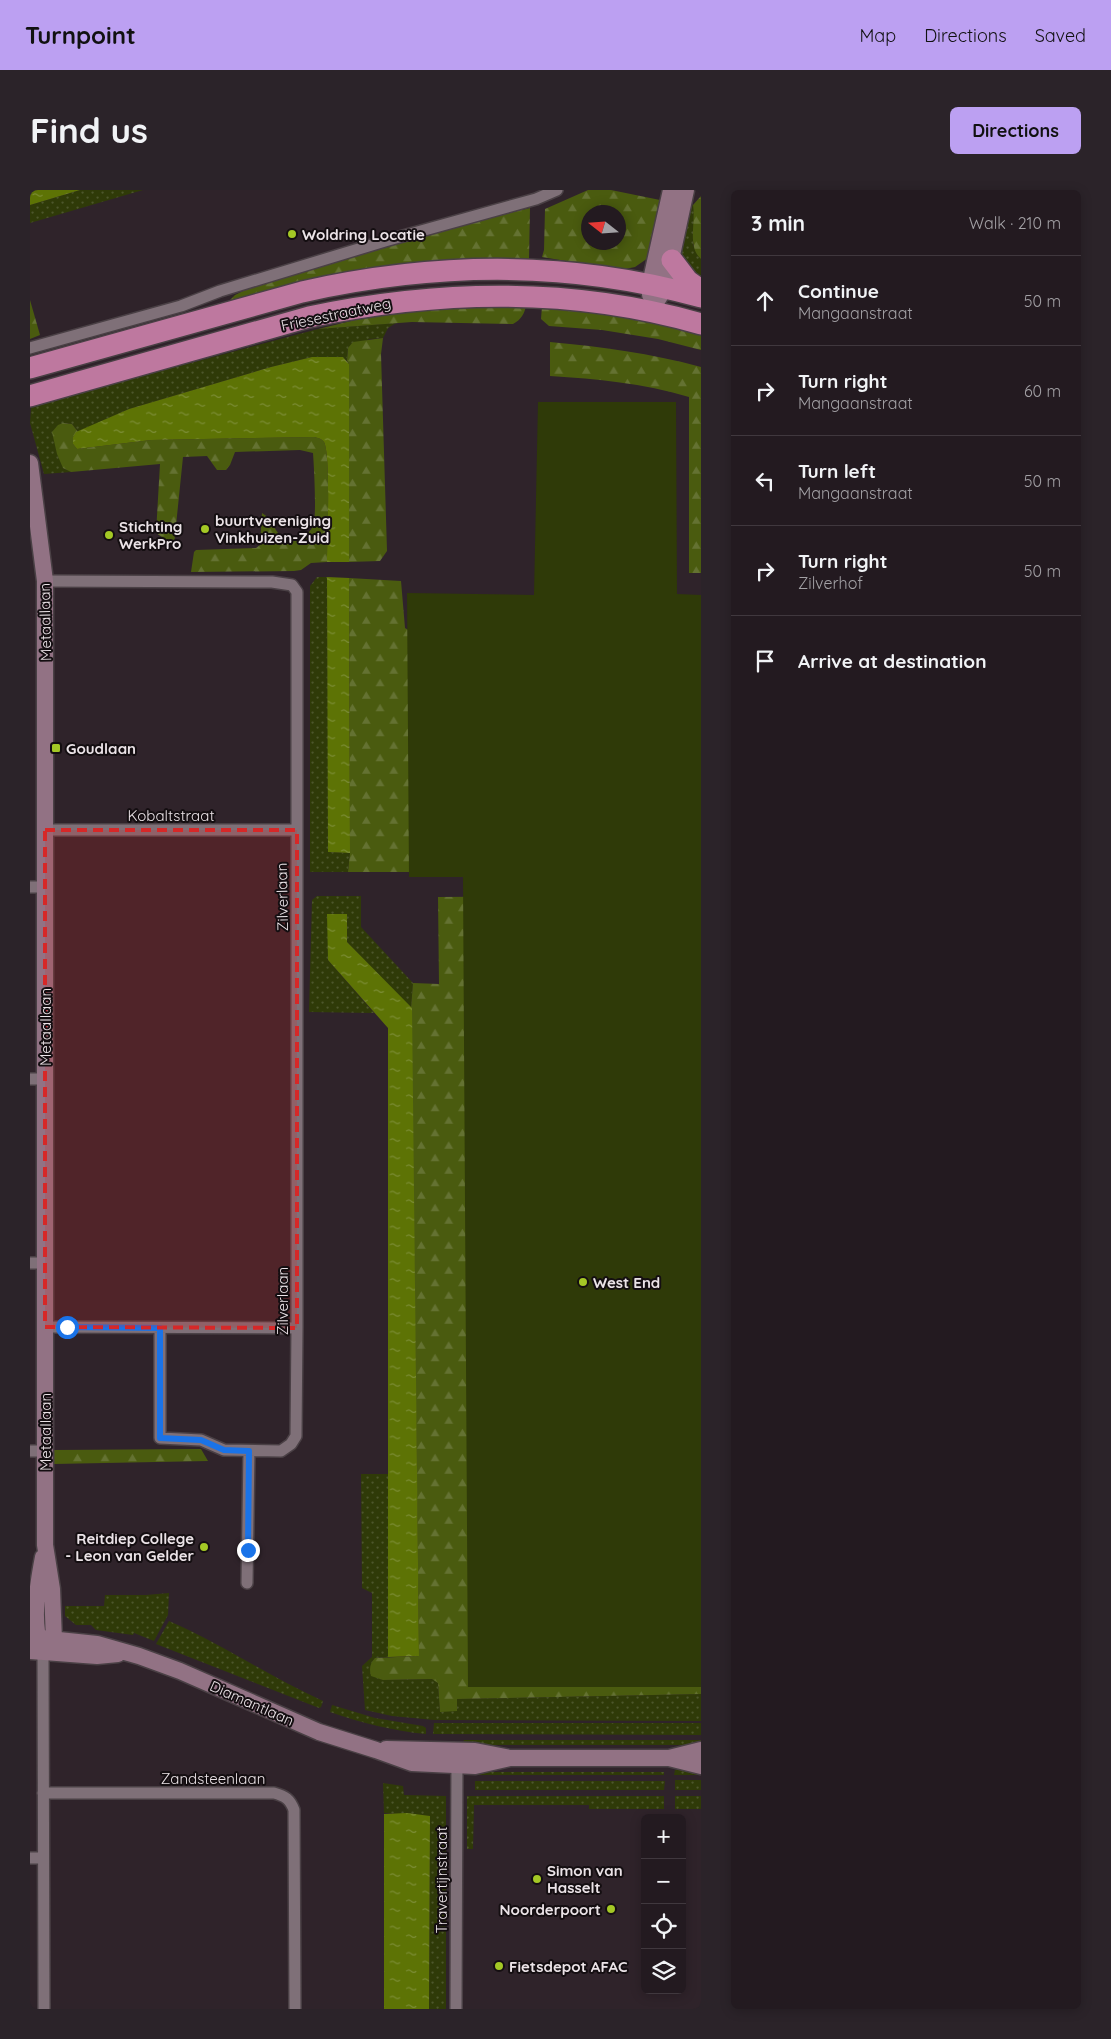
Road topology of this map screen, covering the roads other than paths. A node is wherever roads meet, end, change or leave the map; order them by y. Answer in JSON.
{"nodes":[{"id":1,"x":557,"y":190,"type":"edge"},
{"id":2,"x":671,"y":190,"type":"edge"},
{"id":3,"x":686,"y":190,"type":"edge"},
{"id":4,"x":672,"y":260,"type":"junction"},
{"id":5,"x":658,"y":286,"type":"junction"},
{"id":6,"x":701,"y":290,"type":"edge"},
{"id":7,"x":701,"y":296,"type":"edge"},
{"id":8,"x":650,"y":312,"type":"junction"},
{"id":9,"x":701,"y":324,"type":"edge"},
{"id":10,"x":30,"y":348,"type":"edge"},
{"id":11,"x":58,"y":360,"type":"junction"},
{"id":12,"x":30,"y":368,"type":"edge"},
{"id":13,"x":30,"y":377,"type":"edge"},
{"id":14,"x":30,"y":396,"type":"edge"},
{"id":15,"x":30,"y":463,"type":"edge"},
{"id":16,"x":32,"y":504,"type":"edge"},
{"id":17,"x":45,"y":581,"type":"junction"},
{"id":18,"x":45,"y":830,"type":"junction"},
{"id":19,"x":297,"y":830,"type":"junction"},
{"id":20,"x":38,"y":887,"type":"edge"},
{"id":21,"x":38,"y":1079,"type":"edge"},
{"id":22,"x":37,"y":1263,"type":"edge"},
{"id":23,"x":45,"y":1327,"type":"junction"},
{"id":24,"x":160,"y":1328,"type":"junction"},
{"id":25,"x":297,"y":1328,"type":"junction"},
{"id":26,"x":37,"y":1451,"type":"edge"},
{"id":27,"x":249,"y":1451,"type":"junction"},
{"id":28,"x":45,"y":1545,"type":"junction"},
{"id":29,"x":247,"y":1583,"type":"dead end"},
{"id":30,"x":54,"y":1640,"type":"junction"},
{"id":31,"x":35,"y":1644,"type":"edge"},
{"id":32,"x":128,"y":1653,"type":"junction"},
{"id":33,"x":701,"y":1750,"type":"edge"},
{"id":34,"x":457,"y":1758,"type":"junction"},
{"id":35,"x":669,"y":1758,"type":"junction"},
{"id":36,"x":701,"y":1766,"type":"edge"},
{"id":37,"x":43,"y":1793,"type":"junction"},
{"id":38,"x":30,"y":1858,"type":"edge"},
{"id":39,"x":43,"y":1858,"type":"junction"},
{"id":40,"x":44,"y":2009,"type":"edge"},
{"id":41,"x":295,"y":2009,"type":"edge"},
{"id":42,"x":456,"y":2009,"type":"edge"}],
"edges":[{"from":1,"to":10,"type":"street"},
{"from":2,"to":5,"type":"street"},
{"from":3,"to":4,"type":"street"},
{"from":4,"to":5,"type":"street"},
{"from":4,"to":6,"type":"highway"},
{"from":5,"to":7,"type":"highway","name":"Friesestraatweg"},
{"from":5,"to":8,"type":"street"},
{"from":5,"to":11,"type":"highway","name":"Friesestraatweg"},
{"from":8,"to":9,"type":"highway","name":"Friesestraatweg"},
{"from":8,"to":14,"type":"highway","name":"Friesestraatweg"},
{"from":11,"to":12,"type":"highway","name":"Friesestraatweg"},
{"from":11,"to":13,"type":"highway"},
{"from":15,"to":16,"type":"street","name":"Metaallaan"},
{"from":16,"to":17,"type":"street","name":"Metaallaan"},
{"from":17,"to":18,"type":"street","name":"Metaallaan"},
{"from":17,"to":19,"type":"street","name":"Zilverlaan"},
{"from":18,"to":19,"type":"street","name":"Kobaltstraat"},
{"from":18,"to":20,"type":"street","name":"Metaallaan"},
{"from":19,"to":25,"type":"street","name":"Zilverlaan"},
{"from":20,"to":21,"type":"street","name":"Metaallaan"},
{"from":21,"to":22,"type":"street","name":"Metaallaan"},
{"from":22,"to":23,"type":"street","name":"Metaallaan"},
{"from":23,"to":24,"type":"street"},
{"from":23,"to":26,"type":"street","name":"Metaallaan"},
{"from":24,"to":25,"type":"street"},
{"from":24,"to":27,"type":"street"},
{"from":25,"to":27,"type":"street","name":"Zilverlaan"},
{"from":26,"to":28,"type":"street","name":"Metaallaan"},
{"from":27,"to":29,"type":"street"},
{"from":28,"to":30,"type":"street","name":"Metaallaan"},
{"from":28,"to":31,"type":"street","name":"Metaallaan"},
{"from":30,"to":31,"type":"street","name":"Diamantlaan"},
{"from":30,"to":32,"type":"street","name":"Diamantlaan"},
{"from":31,"to":32,"type":"street","name":"Diamantlaan"},
{"from":31,"to":37,"type":"street"},
{"from":32,"to":34,"type":"street","name":"Diamantlaan"},
{"from":33,"to":35,"type":"street","name":"Diamantlaan"},
{"from":34,"to":35,"type":"street","name":"Diamantlaan"},
{"from":34,"to":42,"type":"street","name":"Travertijnstraat"},
{"from":35,"to":36,"type":"street","name":"Diamantlaan"},
{"from":37,"to":39,"type":"street"},
{"from":37,"to":41,"type":"street","name":"Zandsteenlaan"},
{"from":38,"to":39,"type":"street"},
{"from":39,"to":40,"type":"street"}]}
